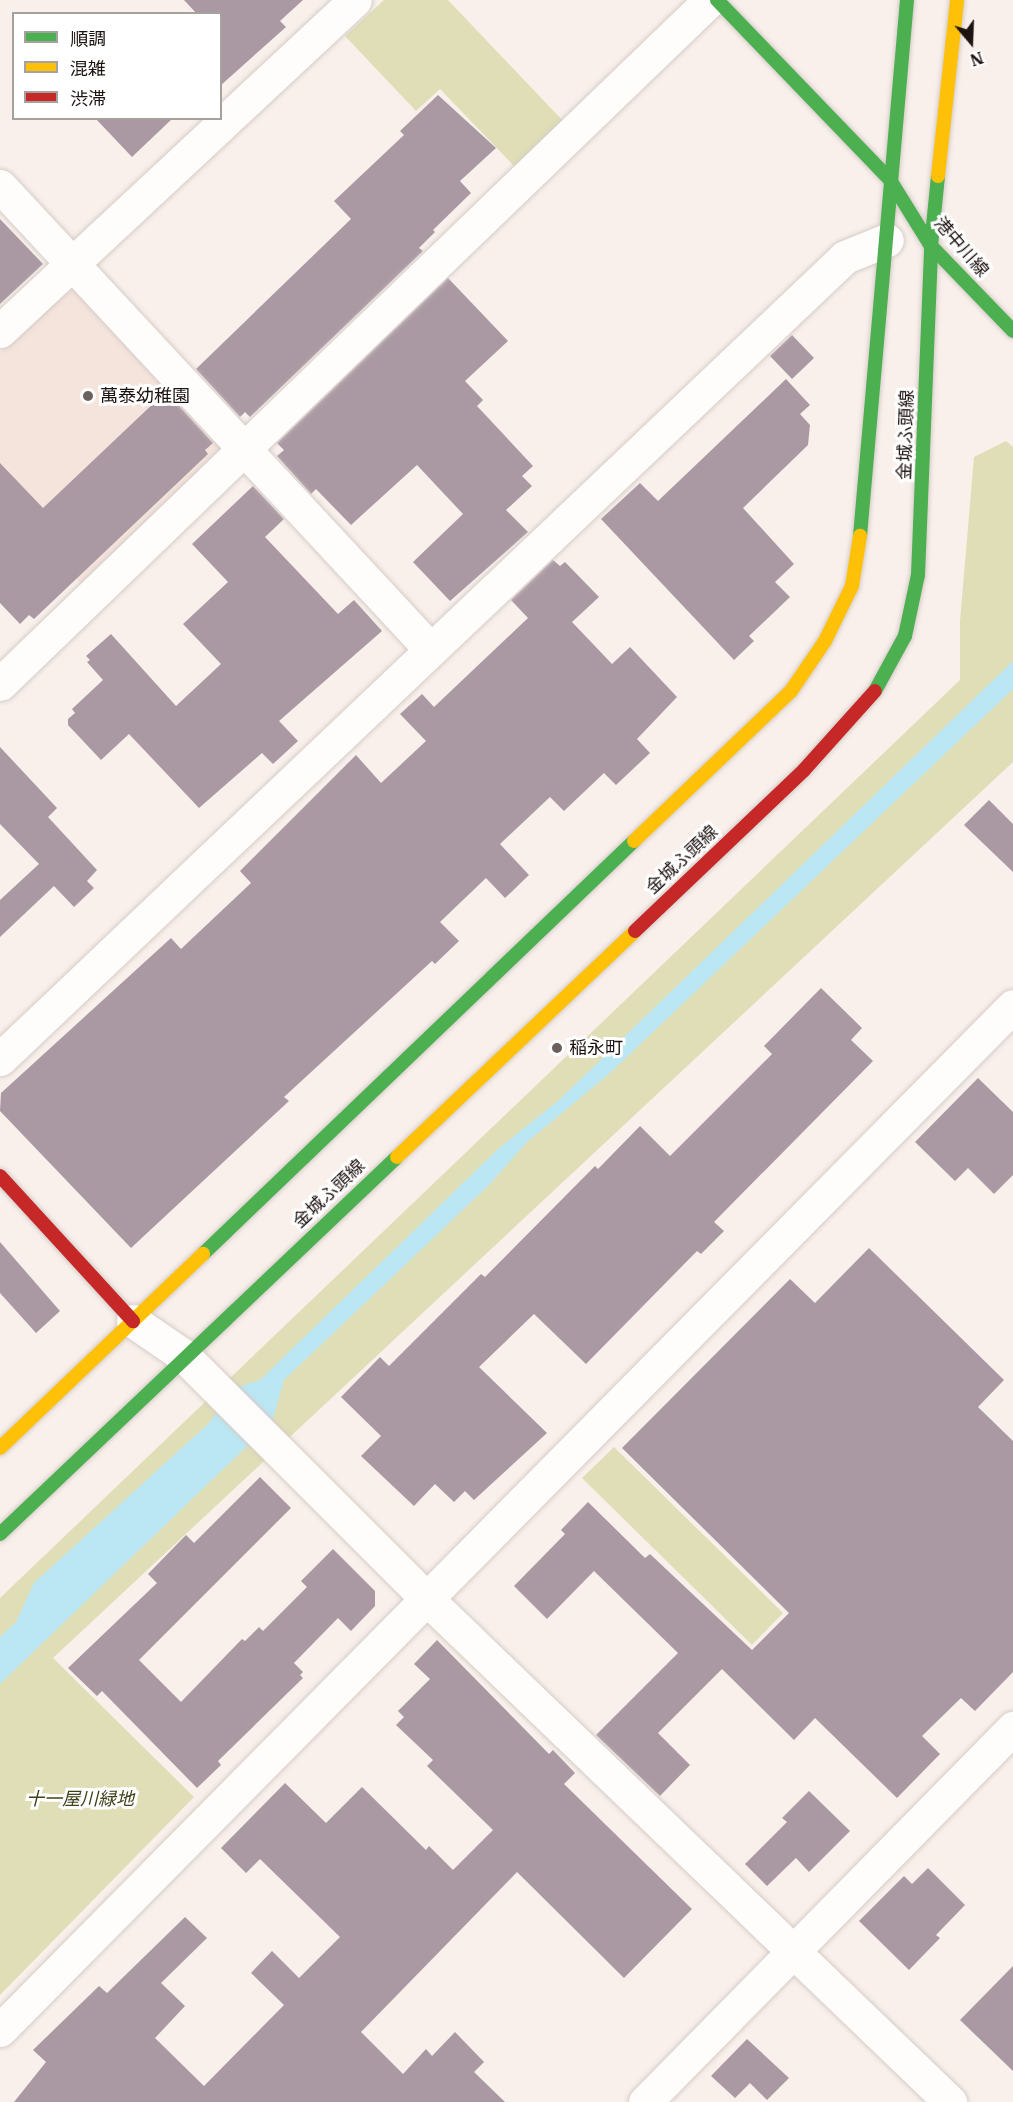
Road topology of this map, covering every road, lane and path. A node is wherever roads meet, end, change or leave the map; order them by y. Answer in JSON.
{"nodes":[{"id":1,"x":355,"y":0,"type":"edge"},
{"id":2,"x":710,"y":0,"type":"edge"},
{"id":3,"x":717,"y":0,"type":"edge"},
{"id":4,"x":908,"y":0,"type":"edge"},
{"id":5,"x":957,"y":0,"type":"edge"},
{"id":6,"x":890,"y":180,"type":"junction"},
{"id":7,"x":0,"y":186,"type":"edge"},
{"id":8,"x":887,"y":240,"type":"junction"},
{"id":9,"x":931,"y":246,"type":"junction"},
{"id":10,"x":72,"y":264,"type":"junction"},
{"id":11,"x":0,"y":331,"type":"edge"},
{"id":12,"x":1013,"y":331,"type":"edge"},
{"id":13,"x":243,"y":448,"type":"junction"},
{"id":14,"x":431,"y":650,"type":"junction"},
{"id":15,"x":0,"y":684,"type":"edge"},
{"id":16,"x":1013,"y":1006,"type":"edge"},
{"id":17,"x":0,"y":1059,"type":"edge"},
{"id":18,"x":0,"y":1176,"type":"edge"},
{"id":19,"x":133,"y":1321,"type":"junction"},
{"id":20,"x":184,"y":1356,"type":"junction"},
{"id":21,"x":0,"y":1448,"type":"edge"},
{"id":22,"x":0,"y":1534,"type":"edge"},
{"id":23,"x":427,"y":1599,"type":"junction"},
{"id":24,"x":1013,"y":1728,"type":"edge"},
{"id":25,"x":793,"y":1952,"type":"junction"},
{"id":26,"x":0,"y":2030,"type":"edge"},
{"id":27,"x":645,"y":2102,"type":"edge"},
{"id":28,"x":950,"y":2102,"type":"edge"}],
"edges":[{"from":1,"to":10,"type":"street"},
{"from":2,"to":13,"type":"street"},
{"from":3,"to":6,"type":"main road","name":"港中川線"},
{"from":4,"to":6,"type":"main road","name":"金城ふ頭線"},
{"from":5,"to":9,"type":"main road","name":"金城ふ頭線"},
{"from":6,"to":8,"type":"main road","name":"金城ふ頭線"},
{"from":6,"to":9,"type":"main road","name":"港中川線"},
{"from":7,"to":10,"type":"street"},
{"from":8,"to":14,"type":"street"},
{"from":8,"to":19,"type":"main road","name":"金城ふ頭線"},
{"from":9,"to":12,"type":"main road","name":"港中川線"},
{"from":9,"to":20,"type":"main road","name":"金城ふ頭線"},
{"from":10,"to":11,"type":"street"},
{"from":10,"to":13,"type":"street"},
{"from":13,"to":14,"type":"street"},
{"from":13,"to":15,"type":"street"},
{"from":14,"to":17,"type":"street"},
{"from":16,"to":23,"type":"street"},
{"from":18,"to":19,"type":"main road"},
{"from":19,"to":20,"type":"street"},
{"from":19,"to":21,"type":"main road","name":"金城ふ頭線"},
{"from":20,"to":22,"type":"main road","name":"金城ふ頭線"},
{"from":20,"to":23,"type":"street"},
{"from":23,"to":25,"type":"street"},
{"from":23,"to":26,"type":"street"},
{"from":24,"to":25,"type":"street"},
{"from":25,"to":27,"type":"street"},
{"from":25,"to":28,"type":"street"}]}
